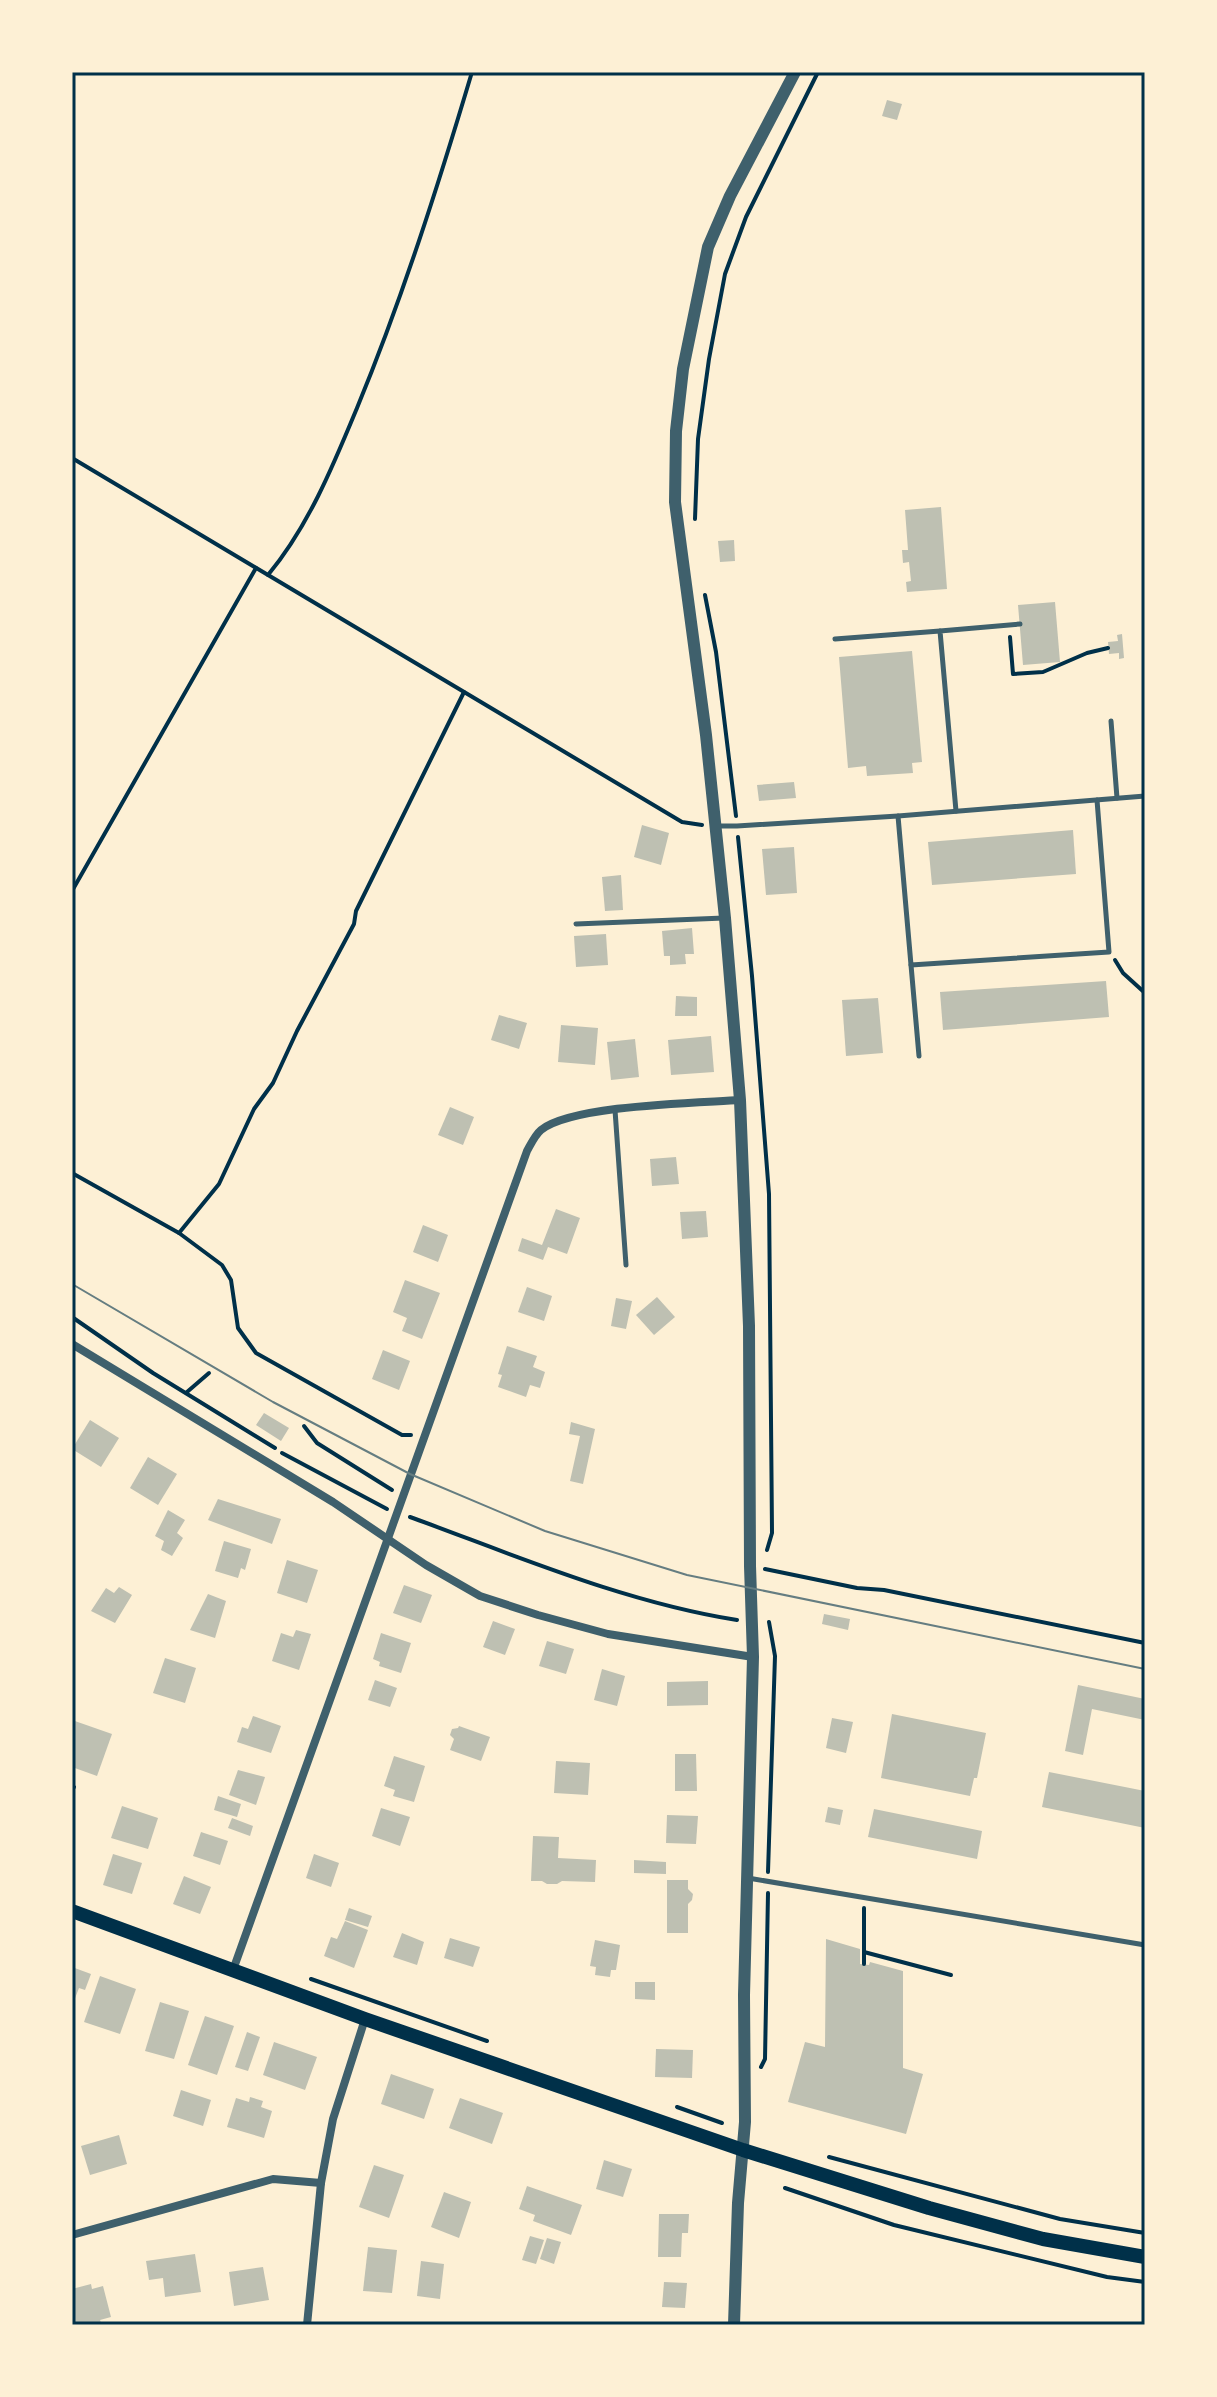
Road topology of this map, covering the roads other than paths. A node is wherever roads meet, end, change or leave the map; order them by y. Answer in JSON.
{"nodes":[{"id":1,"x":795,"y":72,"type":"edge"},
{"id":2,"x":1020,"y":624,"type":"dead end"},
{"id":3,"x":940,"y":631,"type":"junction"},
{"id":4,"x":835,"y":639,"type":"dead end"},
{"id":5,"x":1111,"y":721,"type":"dead end"},
{"id":6,"x":1145,"y":796,"type":"edge"},
{"id":7,"x":1117,"y":798,"type":"junction"},
{"id":8,"x":1097,"y":800,"type":"junction"},
{"id":9,"x":956,"y":811,"type":"junction"},
{"id":10,"x":898,"y":816,"type":"junction"},
{"id":11,"x":716,"y":826,"type":"junction"},
{"id":12,"x":725,"y":918,"type":"junction"},
{"id":13,"x":576,"y":924,"type":"dead end"},
{"id":14,"x":911,"y":965,"type":"junction"},
{"id":15,"x":919,"y":1056,"type":"dead end"},
{"id":16,"x":740,"y":1100,"type":"junction"},
{"id":17,"x":615,"y":1110,"type":"junction"},
{"id":18,"x":626,"y":1265,"type":"dead end"},
{"id":19,"x":72,"y":1344,"type":"edge"},
{"id":20,"x":389,"y":1540,"type":"junction"},
{"id":21,"x":753,"y":1657,"type":"junction"},
{"id":22,"x":748,"y":1878,"type":"junction"},
{"id":23,"x":72,"y":1911,"type":"edge"},
{"id":24,"x":1145,"y":1945,"type":"edge"},
{"id":25,"x":232,"y":1971,"type":"junction"},
{"id":26,"x":365,"y":2019,"type":"junction"},
{"id":27,"x":743,"y":2150,"type":"junction"},
{"id":28,"x":321,"y":2183,"type":"junction"},
{"id":29,"x":72,"y":2235,"type":"edge"},
{"id":30,"x":1145,"y":2257,"type":"edge"},
{"id":31,"x":307,"y":2325,"type":"edge"},
{"id":32,"x":734,"y":2325,"type":"edge"}],
"edges":[{"from":1,"to":11,"type":"street"},
{"from":2,"to":3,"type":"lane"},
{"from":3,"to":4,"type":"lane"},
{"from":3,"to":9,"type":"lane"},
{"from":5,"to":7,"type":"lane"},
{"from":6,"to":7,"type":"lane"},
{"from":7,"to":8,"type":"lane"},
{"from":8,"to":9,"type":"lane"},
{"from":8,"to":14,"type":"lane"},
{"from":9,"to":10,"type":"lane"},
{"from":10,"to":11,"type":"lane"},
{"from":10,"to":14,"type":"lane"},
{"from":11,"to":12,"type":"street"},
{"from":12,"to":13,"type":"lane"},
{"from":12,"to":16,"type":"street"},
{"from":14,"to":15,"type":"lane"},
{"from":16,"to":17,"type":"street"},
{"from":16,"to":21,"type":"street"},
{"from":17,"to":18,"type":"lane"},
{"from":17,"to":20,"type":"street"},
{"from":19,"to":20,"type":"street"},
{"from":20,"to":21,"type":"street"},
{"from":20,"to":25,"type":"street"},
{"from":21,"to":22,"type":"street"},
{"from":22,"to":24,"type":"lane"},
{"from":22,"to":27,"type":"street"},
{"from":23,"to":25,"type":"main road"},
{"from":25,"to":26,"type":"main road"},
{"from":26,"to":27,"type":"main road"},
{"from":26,"to":28,"type":"street"},
{"from":27,"to":30,"type":"main road"},
{"from":27,"to":32,"type":"street"},
{"from":28,"to":29,"type":"street"},
{"from":28,"to":31,"type":"street"}]}
